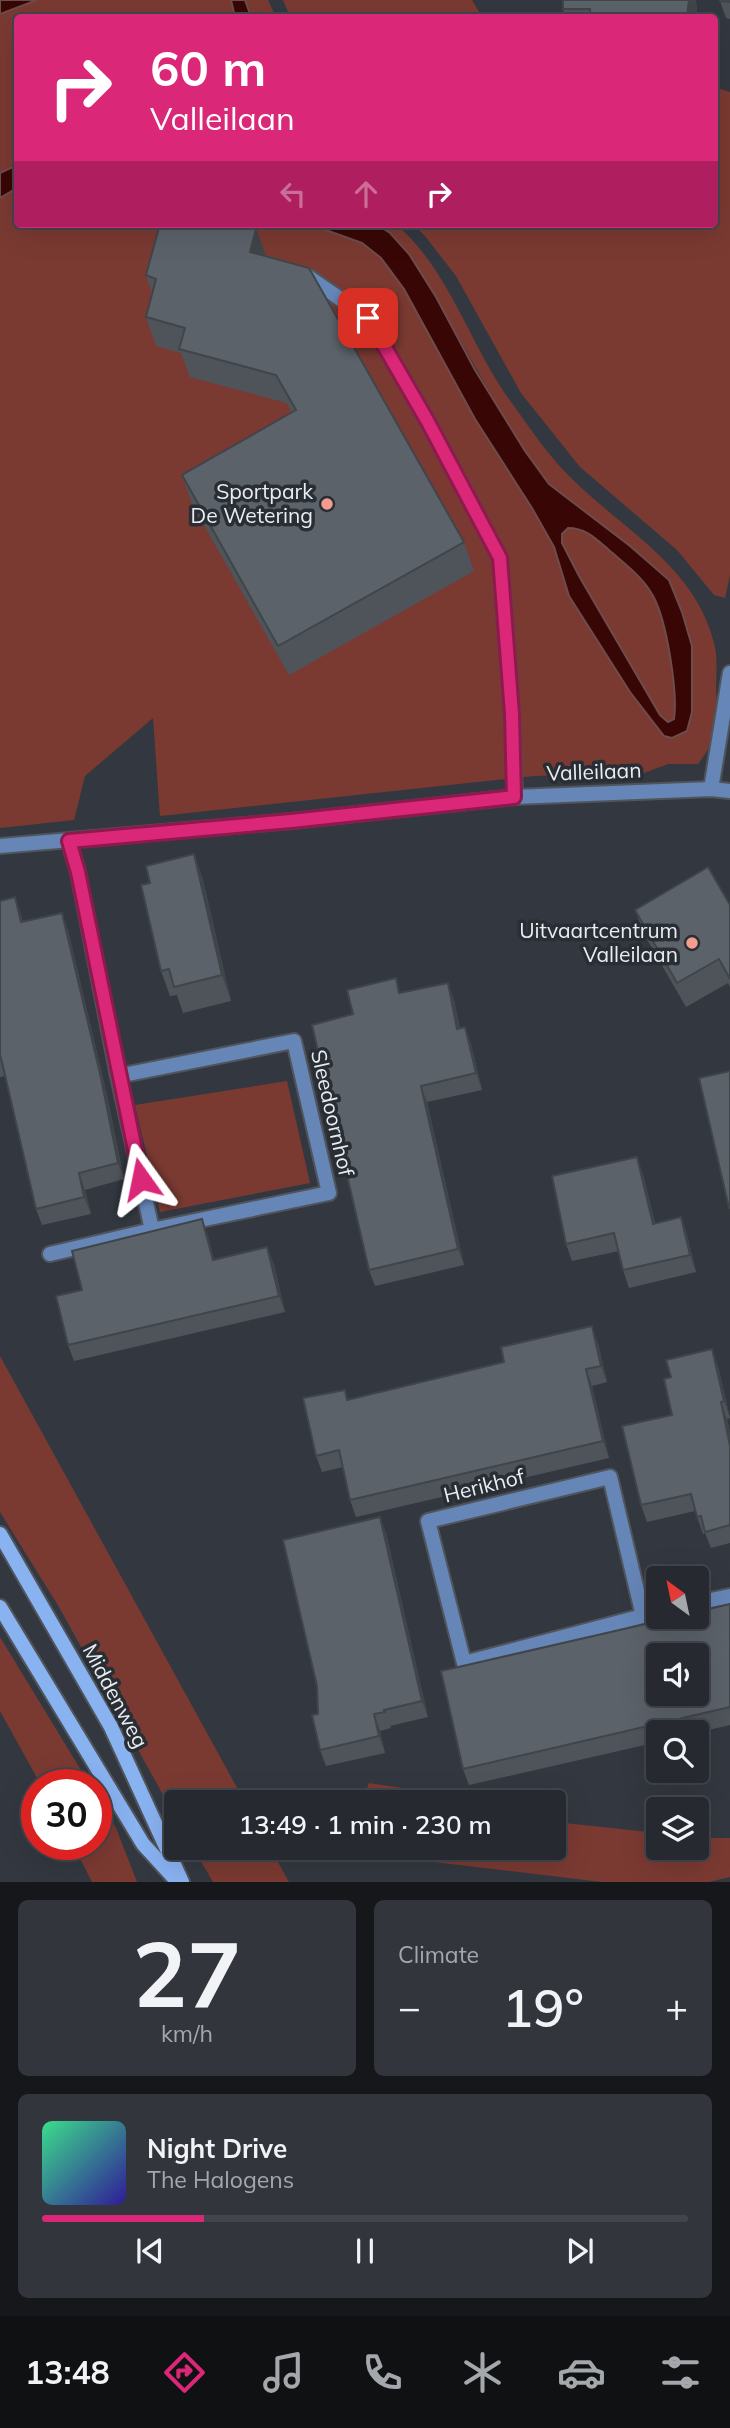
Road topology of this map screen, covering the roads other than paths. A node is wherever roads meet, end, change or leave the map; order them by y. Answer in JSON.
{"nodes":[{"id":1,"x":307,"y":276,"type":"edge"},
{"id":2,"x":730,"y":673,"type":"edge"},
{"id":3,"x":711,"y":789,"type":"junction"},
{"id":4,"x":730,"y":791,"type":"edge"},
{"id":5,"x":514,"y":797,"type":"junction"},
{"id":6,"x":69,"y":841,"type":"junction"},
{"id":7,"x":0,"y":846,"type":"edge"},
{"id":8,"x":118,"y":1076,"type":"junction"},
{"id":9,"x":152,"y":1230,"type":"junction"},
{"id":10,"x":50,"y":1254,"type":"dead end"},
{"id":11,"x":0,"y":1534,"type":"edge"},
{"id":12,"x":730,"y":1596,"type":"edge"},
{"id":13,"x":709,"y":1600,"type":"edge"},
{"id":14,"x":0,"y":1607,"type":"edge"},
{"id":15,"x":646,"y":1615,"type":"edge"},
{"id":16,"x":643,"y":1616,"type":"junction"},
{"id":17,"x":180,"y":1882,"type":"edge"}],
"edges":[{"from":1,"to":5,"type":"street"},
{"from":2,"to":3,"type":"street"},
{"from":3,"to":4,"type":"street","name":"Valleilaan"},
{"from":3,"to":5,"type":"street","name":"Valleilaan"},
{"from":5,"to":6,"type":"street","name":"Valleilaan"},
{"from":6,"to":7,"type":"street","name":"Valleilaan"},
{"from":6,"to":8,"type":"street"},
{"from":8,"to":9,"type":"street"},
{"from":8,"to":9,"type":"street","name":"Sleedoornhof"},
{"from":9,"to":10,"type":"street","name":"Sleedoornhof"},
{"from":11,"to":17,"type":"main road","name":"Middenweg"},
{"from":12,"to":13,"type":"street"},
{"from":14,"to":17,"type":"main road","name":"Middenweg"},
{"from":15,"to":16,"type":"street","name":"Herikhof"},
{"from":16,"to":16,"type":"street","name":"Herikhof"}]}
